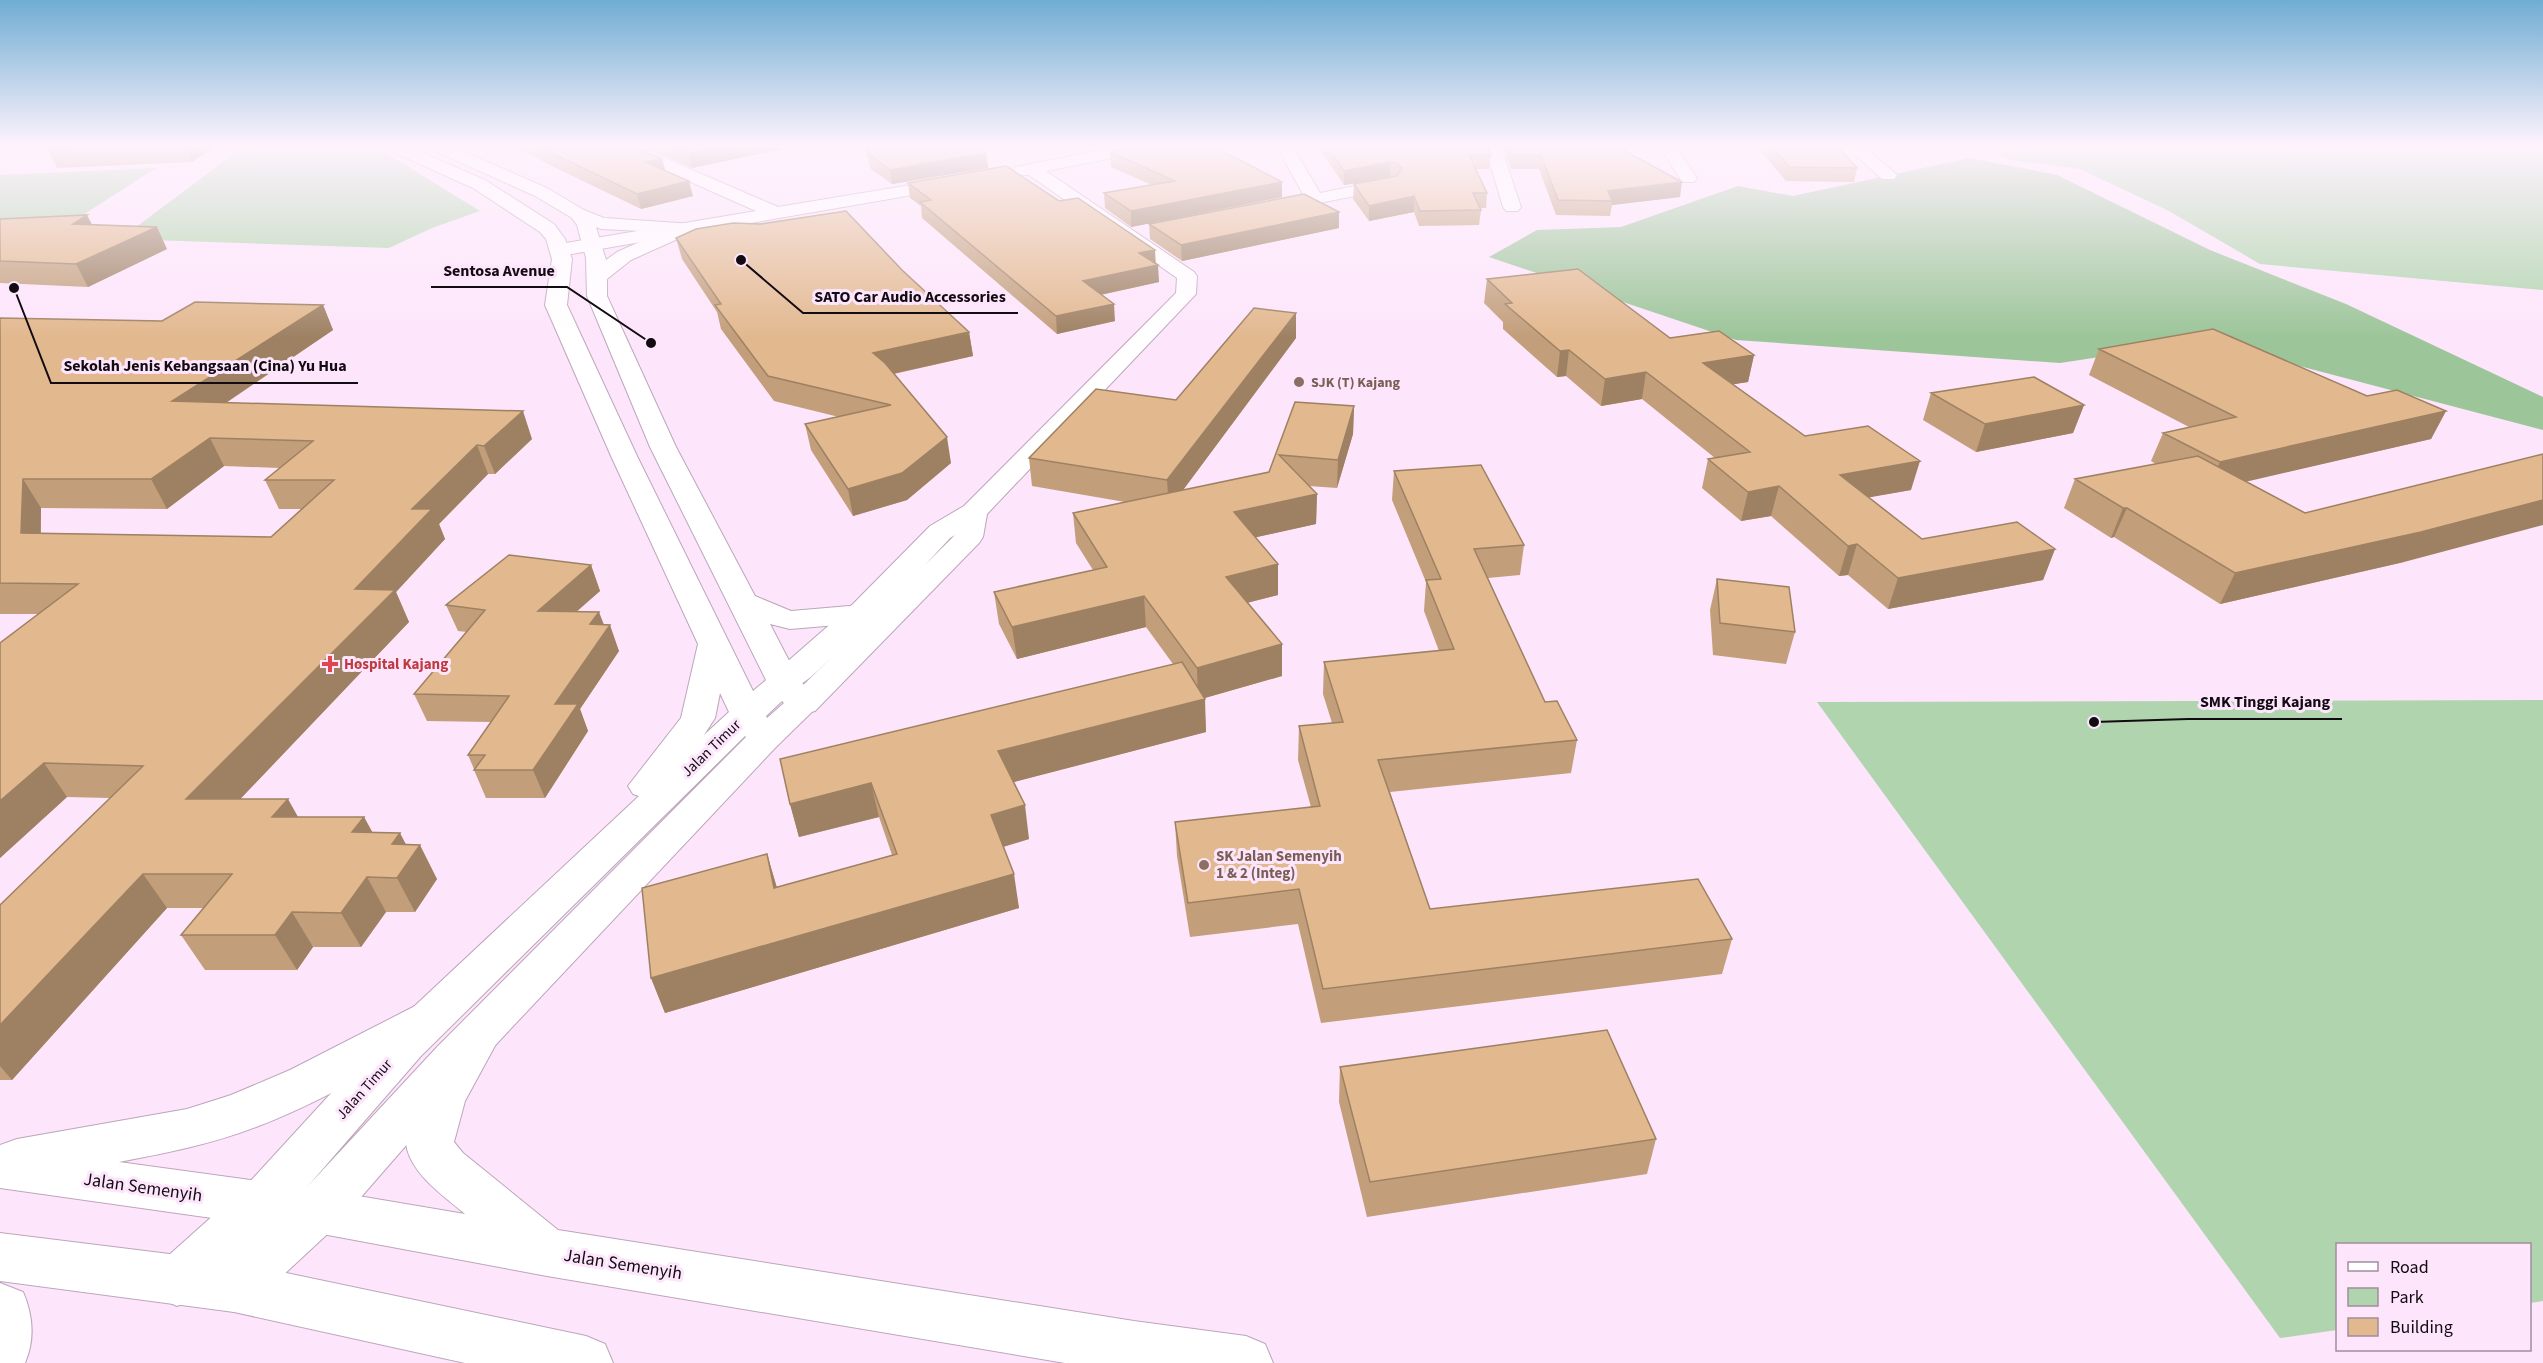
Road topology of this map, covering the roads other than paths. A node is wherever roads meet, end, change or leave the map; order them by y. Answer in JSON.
{"nodes":[{"id":1,"x":521,"y":211,"type":"edge"},
{"id":2,"x":572,"y":211,"type":"edge"},
{"id":3,"x":771,"y":211,"type":"edge"},
{"id":4,"x":790,"y":211,"type":"edge"},
{"id":5,"x":1093,"y":211,"type":"edge"},
{"id":6,"x":776,"y":213,"type":"junction"},
{"id":7,"x":578,"y":214,"type":"junction"},
{"id":8,"x":686,"y":228,"type":"junction"},
{"id":9,"x":1152,"y":230,"type":"edge"},
{"id":10,"x":1129,"y":235,"type":"junction"},
{"id":11,"x":593,"y":243,"type":"junction"},
{"id":12,"x":560,"y":250,"type":"junction"},
{"id":13,"x":595,"y":278,"type":"junction"},
{"id":14,"x":974,"y":512,"type":"junction"},
{"id":15,"x":743,"y":602,"type":"junction"},
{"id":16,"x":861,"y":614,"type":"junction"},
{"id":17,"x":714,"y":643,"type":"junction"},
{"id":18,"x":794,"y":693,"type":"junction"},
{"id":19,"x":756,"y":726,"type":"junction"},
{"id":20,"x":635,"y":822,"type":"junction"},
{"id":21,"x":432,"y":1017,"type":"junction"},
{"id":22,"x":481,"y":1031,"type":"junction"},
{"id":23,"x":0,"y":1165,"type":"edge"},
{"id":24,"x":262,"y":1203,"type":"junction"},
{"id":25,"x":317,"y":1211,"type":"junction"},
{"id":26,"x":547,"y":1252,"type":"junction"},
{"id":27,"x":0,"y":1257,"type":"edge"},
{"id":28,"x":177,"y":1281,"type":"junction"},
{"id":29,"x":234,"y":1287,"type":"junction"},
{"id":30,"x":0,"y":1308,"type":"edge"},
{"id":31,"x":0,"y":1357,"type":"edge"},
{"id":32,"x":586,"y":1363,"type":"edge"},
{"id":33,"x":1246,"y":1363,"type":"edge"}],
"edges":[{"from":1,"to":12,"type":"main road"},
{"from":2,"to":7,"type":"main road"},
{"from":3,"to":6,"type":"main road"},
{"from":4,"to":6,"type":"main road"},
{"from":5,"to":10,"type":"main road"},
{"from":6,"to":8,"type":"main road"},
{"from":7,"to":8,"type":"main road"},
{"from":7,"to":11,"type":"main road"},
{"from":8,"to":11,"type":"main road"},
{"from":8,"to":13,"type":"main road"},
{"from":9,"to":10,"type":"main road"},
{"from":10,"to":14,"type":"main road"},
{"from":11,"to":12,"type":"main road"},
{"from":11,"to":13,"type":"main road"},
{"from":12,"to":17,"type":"main road","name":"Jalan Timur"},
{"from":13,"to":15,"type":"main road"},
{"from":14,"to":16,"type":"main road"},
{"from":14,"to":18,"type":"main road"},
{"from":15,"to":16,"type":"main road"},
{"from":15,"to":18,"type":"main road"},
{"from":16,"to":18,"type":"main road"},
{"from":17,"to":19,"type":"main road","name":"Jalan Timur"},
{"from":17,"to":20,"type":"main road"},
{"from":18,"to":19,"type":"main road"},
{"from":19,"to":20,"type":"main road","name":"Jalan Timur"},
{"from":19,"to":22,"type":"main road","name":"Jalan Timur"},
{"from":20,"to":21,"type":"main road","name":"Jalan Timur"},
{"from":21,"to":23,"type":"main road"},
{"from":21,"to":24,"type":"main road","name":"Jalan Timur"},
{"from":22,"to":25,"type":"main road","name":"Jalan Timur"},
{"from":22,"to":26,"type":"main road"},
{"from":23,"to":24,"type":"main road","name":"Jalan Semenyih"},
{"from":24,"to":25,"type":"main road","name":"Jalan Semenyih"},
{"from":24,"to":28,"type":"main road","name":"Jalan Timur"},
{"from":25,"to":26,"type":"main road","name":"Jalan Semenyih"},
{"from":25,"to":29,"type":"main road","name":"Jalan Timur"},
{"from":26,"to":33,"type":"main road","name":"Jalan Semenyih"},
{"from":27,"to":28,"type":"main road"},
{"from":28,"to":29,"type":"main road"},
{"from":29,"to":32,"type":"main road"},
{"from":30,"to":31,"type":"main road"}]}
